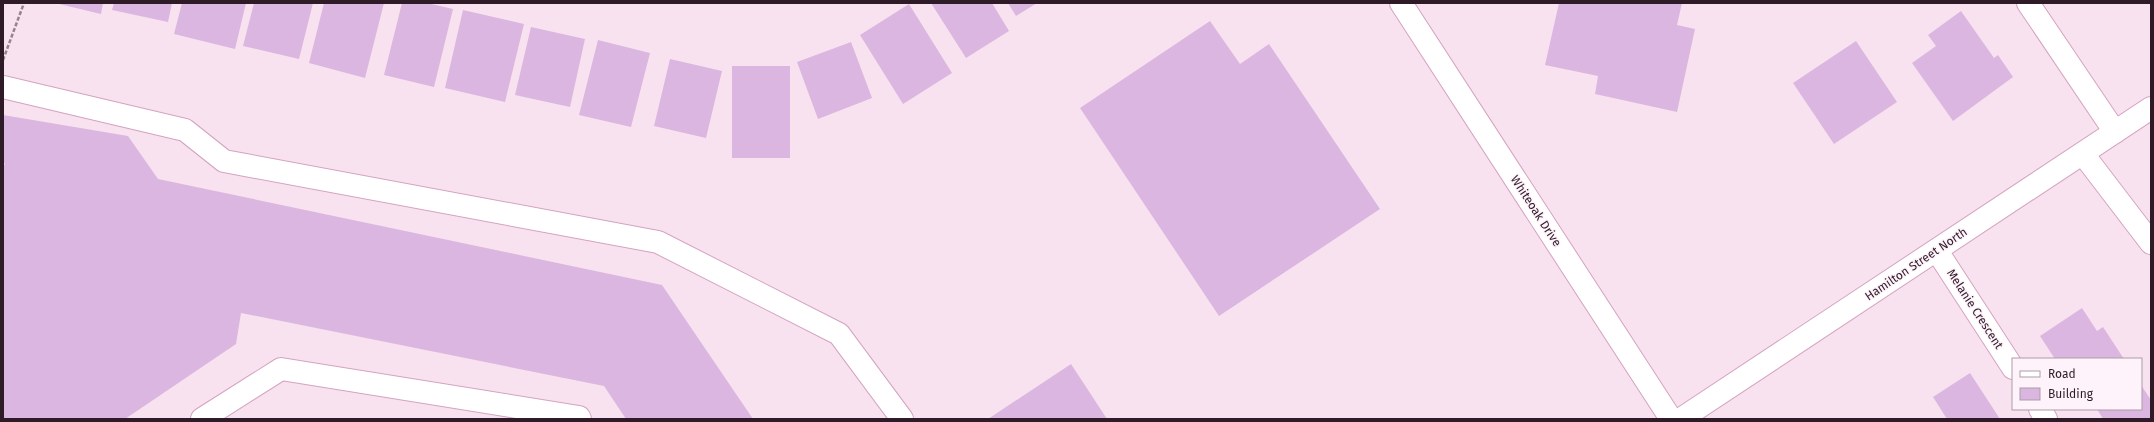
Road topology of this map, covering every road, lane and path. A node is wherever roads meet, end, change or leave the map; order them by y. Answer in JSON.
{"nodes":[{"id":1,"x":24,"y":3,"type":"edge"},
{"id":2,"x":1400,"y":3,"type":"edge"},
{"id":3,"x":2028,"y":3,"type":"edge"},
{"id":4,"x":3,"y":60,"type":"edge"},
{"id":5,"x":3,"y":87,"type":"edge"},
{"id":6,"x":2151,"y":108,"type":"edge"},
{"id":7,"x":2115,"y":132,"type":"junction"},
{"id":8,"x":2083,"y":154,"type":"junction"},
{"id":9,"x":2151,"y":243,"type":"edge"},
{"id":10,"x":1937,"y":250,"type":"junction"},
{"id":11,"x":2012,"y":366,"type":"edge"},
{"id":12,"x":2041,"y":410,"type":"edge"},
{"id":13,"x":202,"y":419,"type":"edge"},
{"id":14,"x":580,"y":419,"type":"edge"},
{"id":15,"x":902,"y":419,"type":"edge"},
{"id":16,"x":1671,"y":419,"type":"edge"},
{"id":17,"x":1681,"y":419,"type":"edge"},
{"id":18,"x":2046,"y":419,"type":"edge"}],
"edges":[{"from":1,"to":4,"type":"path"},
{"from":2,"to":16,"type":"street","name":"Whiteoak Drive"},
{"from":3,"to":7,"type":"street"},
{"from":5,"to":15,"type":"street"},
{"from":6,"to":7,"type":"street","name":"Hamilton Street North"},
{"from":7,"to":8,"type":"street","name":"Hamilton Street North"},
{"from":8,"to":9,"type":"street"},
{"from":8,"to":10,"type":"street","name":"Hamilton Street North"},
{"from":10,"to":11,"type":"street","name":"Melanie Crescent"},
{"from":10,"to":17,"type":"street","name":"Hamilton Street North"},
{"from":12,"to":18,"type":"street"},
{"from":13,"to":14,"type":"street"}]}
